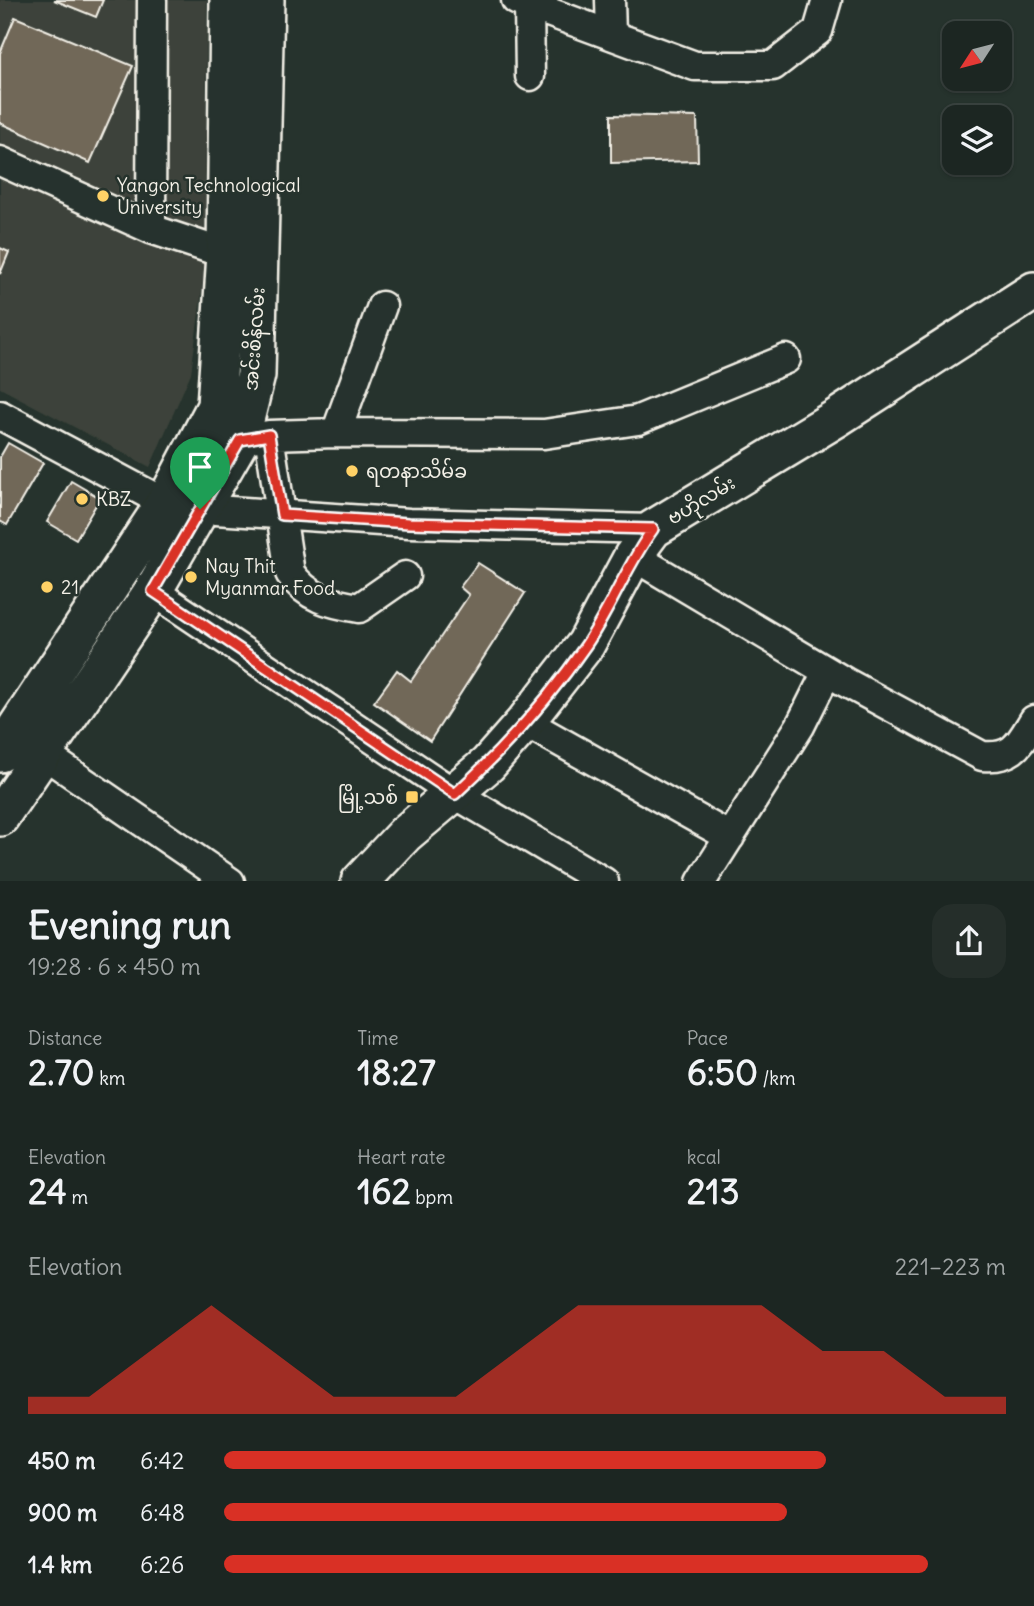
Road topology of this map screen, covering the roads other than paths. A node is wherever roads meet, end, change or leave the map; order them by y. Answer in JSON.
{"nodes":[{"id":1,"x":152,"y":0,"type":"edge"},
{"id":2,"x":229,"y":0,"type":"edge"},
{"id":3,"x":265,"y":0,"type":"edge"},
{"id":4,"x":610,"y":0,"type":"edge"},
{"id":5,"x":827,"y":0,"type":"edge"},
{"id":6,"x":522,"y":2,"type":"edge"},
{"id":7,"x":611,"y":35,"type":"junction"},
{"id":8,"x":530,"y":76,"type":"dead end"},
{"id":9,"x":0,"y":161,"type":"edge"},
{"id":10,"x":151,"y":229,"type":"junction"},
{"id":11,"x":226,"y":254,"type":"junction"},
{"id":12,"x":1034,"y":291,"type":"edge"},
{"id":13,"x":382,"y":306,"type":"dead end"},
{"id":14,"x":786,"y":359,"type":"dead end"},
{"id":15,"x":0,"y":415,"type":"edge"},
{"id":16,"x":336,"y":433,"type":"junction"},
{"id":17,"x":254,"y":438,"type":"junction"},
{"id":18,"x":182,"y":506,"type":"junction"},
{"id":19,"x":282,"y":515,"type":"junction"},
{"id":20,"x":643,"y":542,"type":"junction"},
{"id":21,"x":405,"y":576,"type":"dead end"},
{"id":22,"x":153,"y":591,"type":"junction"},
{"id":23,"x":827,"y":672,"type":"junction"},
{"id":24,"x":1034,"y":720,"type":"edge"},
{"id":25,"x":525,"y":722,"type":"junction"},
{"id":26,"x":0,"y":753,"type":"edge"},
{"id":27,"x":42,"y":753,"type":"junction"},
{"id":28,"x":455,"y":794,"type":"junction"},
{"id":29,"x":0,"y":817,"type":"edge"},
{"id":30,"x":730,"y":836,"type":"junction"},
{"id":31,"x":230,"y":881,"type":"edge"},
{"id":32,"x":360,"y":881,"type":"edge"},
{"id":33,"x":604,"y":881,"type":"edge"},
{"id":34,"x":701,"y":881,"type":"edge"}],
"edges":[{"from":1,"to":10,"type":"street"},
{"from":2,"to":11,"type":"main road","name":"အင်းစိန်လမ်း"},
{"from":3,"to":17,"type":"main road","name":"အင်းစိန်လမ်း"},
{"from":4,"to":7,"type":"street"},
{"from":5,"to":7,"type":"street"},
{"from":6,"to":7,"type":"street"},
{"from":6,"to":8,"type":"street"},
{"from":9,"to":10,"type":"street"},
{"from":10,"to":11,"type":"street"},
{"from":11,"to":18,"type":"main road","name":"အင်းစိန်လမ်း"},
{"from":12,"to":20,"type":"main road","name":"ဗဟိုလမ်း"},
{"from":13,"to":16,"type":"street"},
{"from":14,"to":16,"type":"street"},
{"from":15,"to":18,"type":"street"},
{"from":16,"to":17,"type":"street"},
{"from":17,"to":18,"type":"main road","name":"အင်းစိန်လမ်း"},
{"from":17,"to":19,"type":"street"},
{"from":18,"to":19,"type":"street"},
{"from":18,"to":22,"type":"main road","name":"အင်းစိန်လမ်း"},
{"from":18,"to":26,"type":"main road","name":"အင်းစိန်လမ်း"},
{"from":19,"to":20,"type":"street"},
{"from":19,"to":21,"type":"street"},
{"from":20,"to":23,"type":"street"},
{"from":20,"to":25,"type":"main road"},
{"from":22,"to":27,"type":"main road","name":"အင်းစိန်လမ်း"},
{"from":22,"to":28,"type":"street"},
{"from":23,"to":24,"type":"street"},
{"from":23,"to":30,"type":"street"},
{"from":25,"to":28,"type":"main road"},
{"from":25,"to":30,"type":"street"},
{"from":27,"to":29,"type":"main road","name":"အင်းစိန်လမ်း"},
{"from":27,"to":31,"type":"street"},
{"from":28,"to":32,"type":"main road"},
{"from":28,"to":33,"type":"street"},
{"from":30,"to":34,"type":"street"}]}
